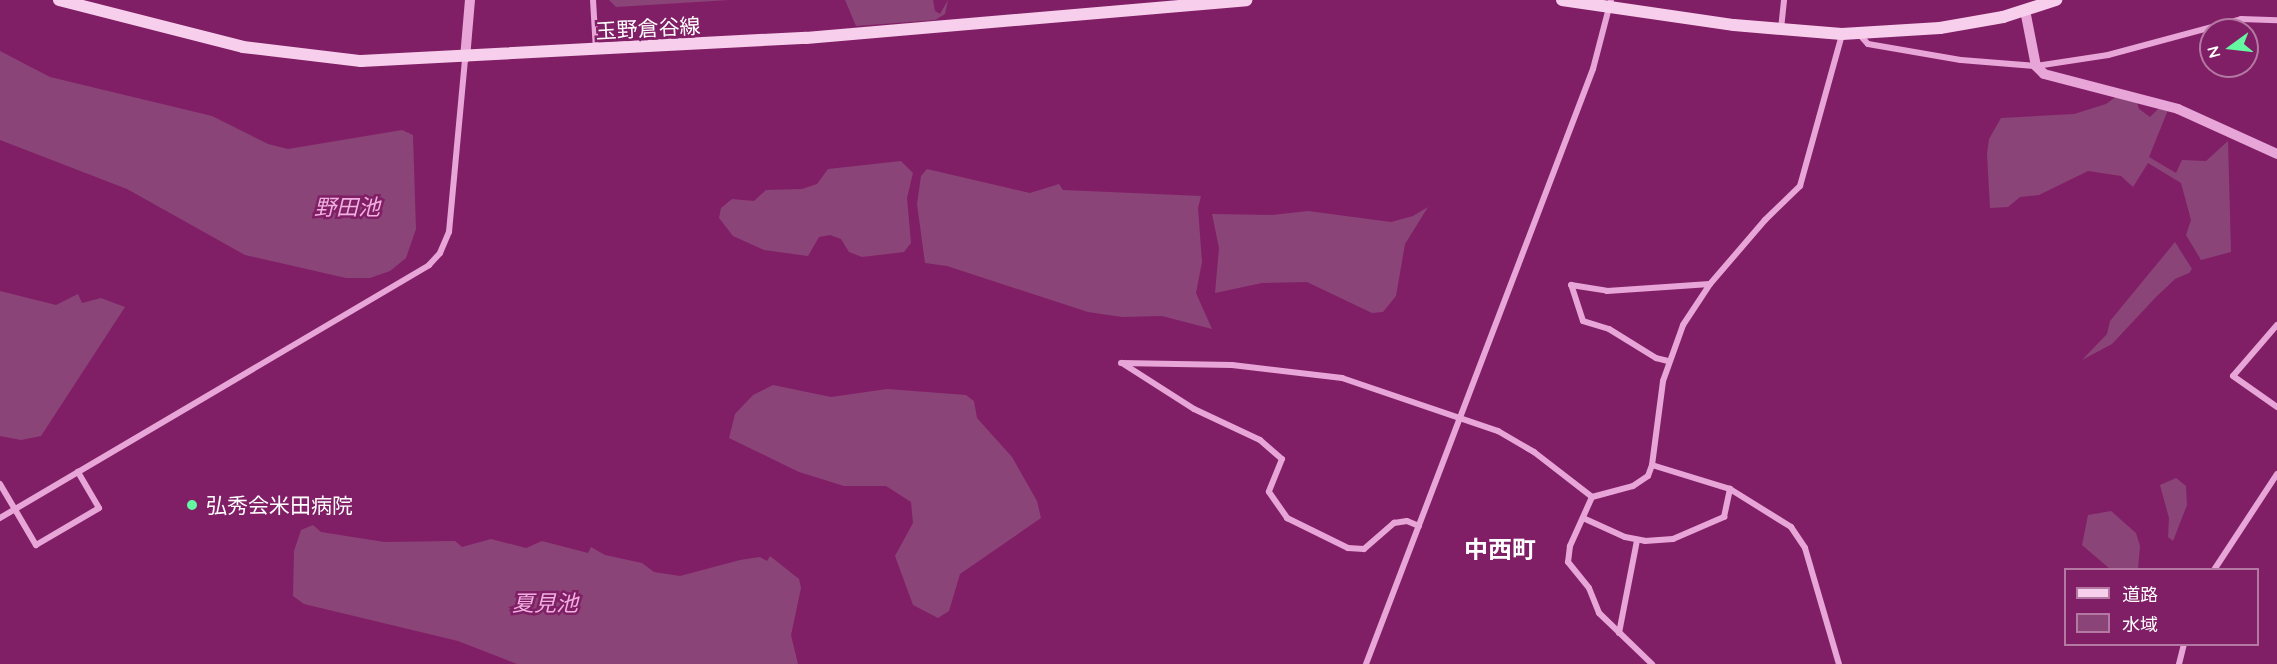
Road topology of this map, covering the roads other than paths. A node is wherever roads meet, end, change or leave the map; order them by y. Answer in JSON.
{"nodes":[{"id":1,"x":59,"y":0,"type":"edge"},
{"id":2,"x":470,"y":0,"type":"edge"},
{"id":3,"x":593,"y":0,"type":"edge"},
{"id":4,"x":1246,"y":0,"type":"edge"},
{"id":5,"x":1562,"y":0,"type":"edge"},
{"id":6,"x":1784,"y":0,"type":"edge"},
{"id":7,"x":2056,"y":0,"type":"edge"},
{"id":8,"x":1611,"y":3,"type":"edge"},
{"id":9,"x":2023,"y":5,"type":"edge"},
{"id":10,"x":2277,"y":20,"type":"edge"},
{"id":11,"x":1781,"y":30,"type":"junction"},
{"id":12,"x":1842,"y":34,"type":"junction"},
{"id":13,"x":1859,"y":34,"type":"junction"},
{"id":14,"x":596,"y":51,"type":"junction"},
{"id":15,"x":465,"y":58,"type":"junction"},
{"id":16,"x":2036,"y":66,"type":"junction"},
{"id":17,"x":2277,"y":154,"type":"edge"},
{"id":18,"x":1710,"y":284,"type":"junction"},
{"id":19,"x":2277,"y":325,"type":"edge"},
{"id":20,"x":1668,"y":361,"type":"junction"},
{"id":21,"x":2277,"y":407,"type":"edge"},
{"id":22,"x":1460,"y":419,"type":"junction"},
{"id":23,"x":1652,"y":465,"type":"junction"},
{"id":24,"x":78,"y":472,"type":"junction"},
{"id":25,"x":2277,"y":474,"type":"edge"},
{"id":26,"x":0,"y":484,"type":"edge"},
{"id":27,"x":1730,"y":489,"type":"junction"},
{"id":28,"x":1592,"y":497,"type":"junction"},
{"id":29,"x":15,"y":509,"type":"junction"},
{"id":30,"x":0,"y":518,"type":"edge"},
{"id":31,"x":1583,"y":519,"type":"junction"},
{"id":32,"x":1419,"y":526,"type":"junction"},
{"id":33,"x":1637,"y":540,"type":"junction"},
{"id":34,"x":2215,"y":568,"type":"edge"},
{"id":35,"x":1619,"y":633,"type":"junction"},
{"id":36,"x":2184,"y":646,"type":"edge"},
{"id":37,"x":1366,"y":664,"type":"edge"},
{"id":38,"x":1652,"y":664,"type":"edge"},
{"id":39,"x":1839,"y":664,"type":"edge"},
{"id":40,"x":2179,"y":664,"type":"edge"}],
"edges":[{"from":1,"to":15,"type":"main road","name":"玉野倉谷線"},
{"from":2,"to":15,"type":"street"},
{"from":3,"to":14,"type":"street"},
{"from":4,"to":14,"type":"main road","name":"玉野倉谷線"},
{"from":5,"to":8,"type":"main road"},
{"from":6,"to":11,"type":"street"},
{"from":7,"to":9,"type":"main road"},
{"from":8,"to":11,"type":"main road"},
{"from":8,"to":22,"type":"street"},
{"from":9,"to":13,"type":"main road"},
{"from":9,"to":16,"type":"street"},
{"from":10,"to":16,"type":"street"},
{"from":11,"to":12,"type":"main road"},
{"from":12,"to":13,"type":"main road"},
{"from":12,"to":18,"type":"street"},
{"from":13,"to":16,"type":"street"},
{"from":14,"to":15,"type":"main road","name":"玉野倉谷線"},
{"from":15,"to":24,"type":"street"},
{"from":16,"to":17,"type":"street"},
{"from":18,"to":20,"type":"street"},
{"from":18,"to":20,"type":"street"},
{"from":19,"to":21,"type":"street"},
{"from":20,"to":23,"type":"street"},
{"from":22,"to":28,"type":"street"},
{"from":22,"to":32,"type":"street"},
{"from":22,"to":32,"type":"street"},
{"from":23,"to":27,"type":"street"},
{"from":23,"to":28,"type":"street"},
{"from":24,"to":29,"type":"street"},
{"from":24,"to":29,"type":"street"},
{"from":25,"to":34,"type":"street"},
{"from":26,"to":29,"type":"street"},
{"from":27,"to":33,"type":"street"},
{"from":27,"to":39,"type":"street"},
{"from":28,"to":31,"type":"street"},
{"from":29,"to":30,"type":"street"},
{"from":31,"to":33,"type":"street"},
{"from":31,"to":35,"type":"street"},
{"from":32,"to":37,"type":"street"},
{"from":33,"to":35,"type":"street"},
{"from":35,"to":38,"type":"street"},
{"from":36,"to":40,"type":"street"}]}
